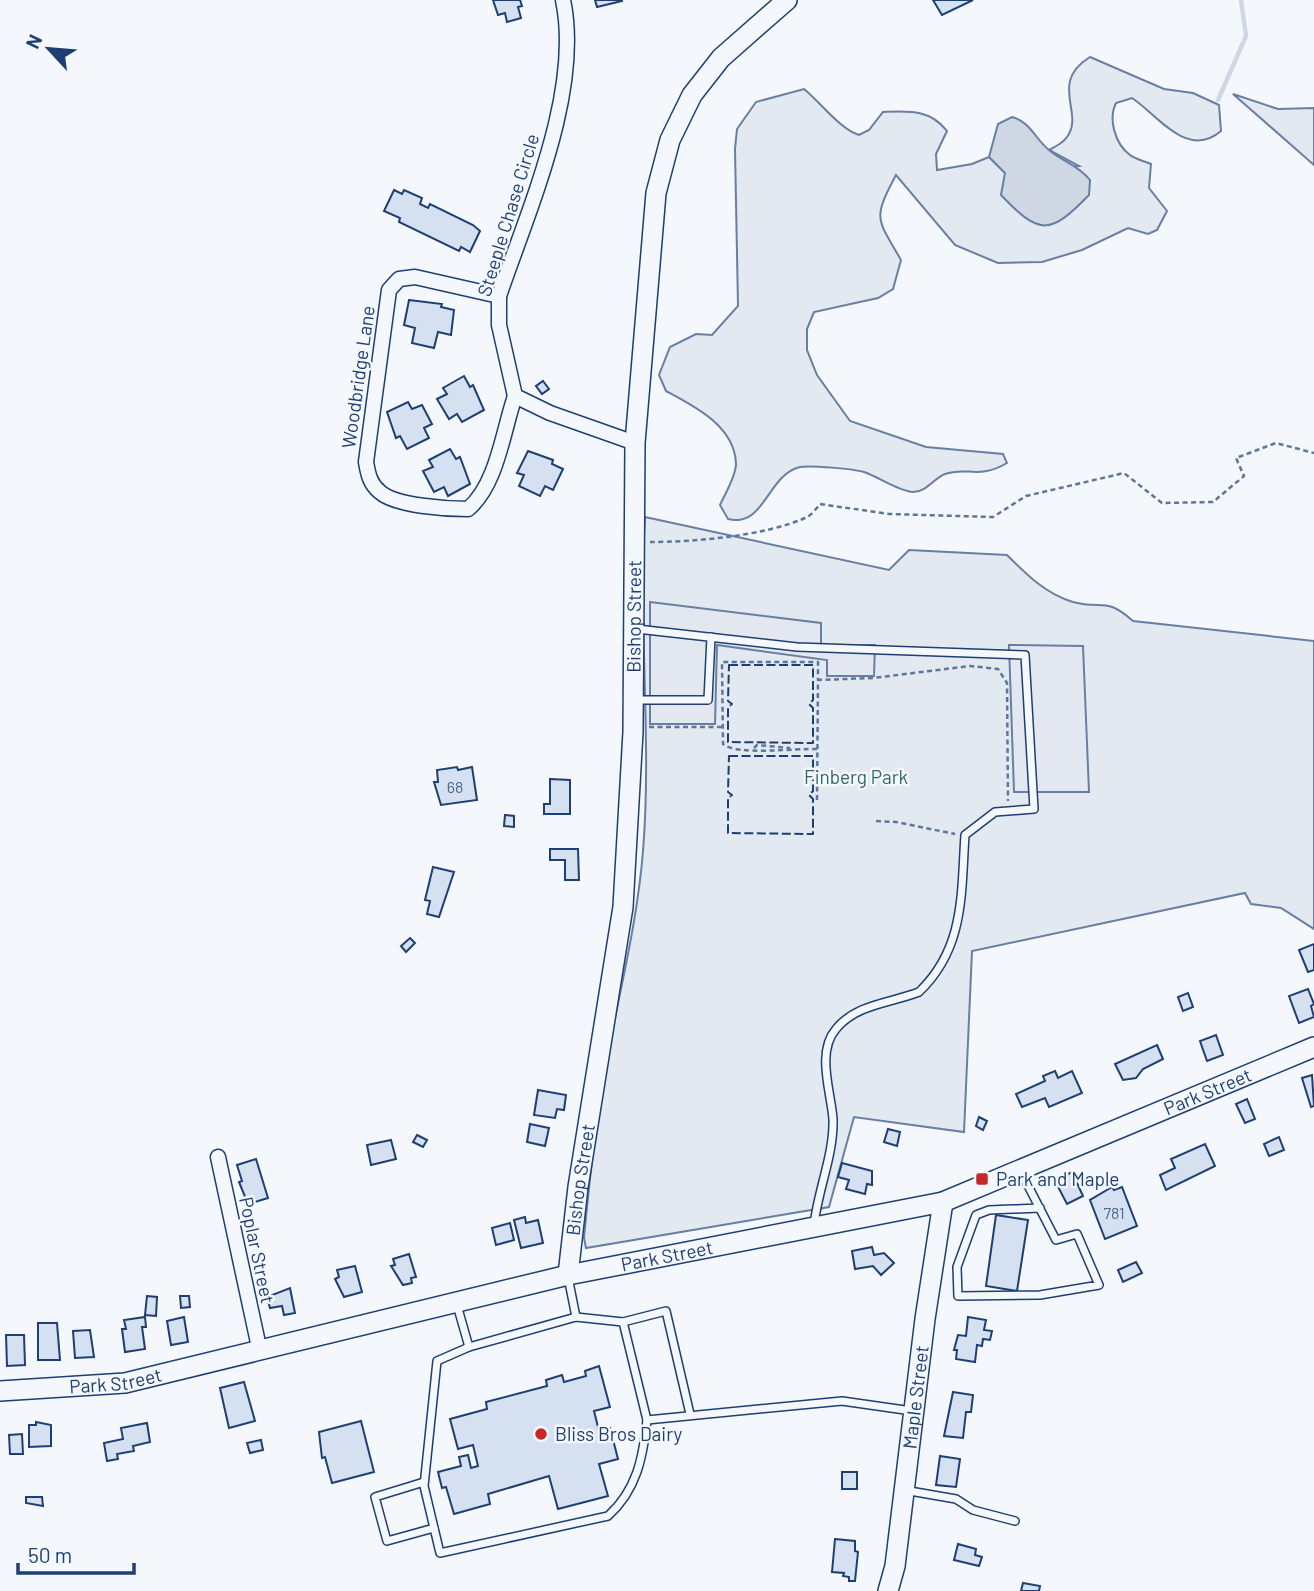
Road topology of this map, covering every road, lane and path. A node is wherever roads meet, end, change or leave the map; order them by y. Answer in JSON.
{"nodes":[{"id":1,"x":563,"y":0,"type":"edge"},
{"id":2,"x":787,"y":0,"type":"edge"},
{"id":3,"x":499,"y":296,"type":"junction"},
{"id":4,"x":515,"y":396,"type":"junction"},
{"id":5,"x":635,"y":443,"type":"junction"},
{"id":6,"x":1314,"y":453,"type":"edge"},
{"id":7,"x":633,"y":542,"type":"junction"},
{"id":8,"x":632,"y":629,"type":"junction"},
{"id":9,"x":711,"y":637,"type":"junction"},
{"id":10,"x":818,"y":680,"type":"junction"},
{"id":11,"x":633,"y":700,"type":"junction"},
{"id":12,"x":647,"y":727,"type":"dead end"},
{"id":13,"x":723,"y":727,"type":"junction"},
{"id":14,"x":817,"y":749,"type":"junction"},
{"id":15,"x":817,"y":800,"type":"dead end"},
{"id":16,"x":1009,"y":811,"type":"junction"},
{"id":17,"x":876,"y":821,"type":"dead end"},
{"id":18,"x":965,"y":835,"type":"junction"},
{"id":19,"x":1314,"y":1047,"type":"edge"},
{"id":20,"x":218,"y":1157,"type":"dead end"},
{"id":21,"x":1020,"y":1172,"type":"junction"},
{"id":22,"x":943,"y":1202,"type":"junction"},
{"id":23,"x":1040,"y":1208,"type":"junction"},
{"id":24,"x":814,"y":1228,"type":"junction"},
{"id":25,"x":568,"y":1275,"type":"junction"},
{"id":26,"x":456,"y":1303,"type":"junction"},
{"id":27,"x":576,"y":1317,"type":"junction"},
{"id":28,"x":623,"y":1322,"type":"junction"},
{"id":29,"x":469,"y":1347,"type":"junction"},
{"id":30,"x":260,"y":1352,"type":"junction"},
{"id":31,"x":0,"y":1391,"type":"edge"},
{"id":32,"x":913,"y":1411,"type":"junction"},
{"id":33,"x":690,"y":1414,"type":"junction"},
{"id":34,"x":647,"y":1420,"type":"junction"},
{"id":35,"x":424,"y":1482,"type":"junction"},
{"id":36,"x":903,"y":1490,"type":"junction"},
{"id":37,"x":1015,"y":1521,"type":"dead end"},
{"id":38,"x":434,"y":1528,"type":"junction"},
{"id":39,"x":888,"y":1591,"type":"edge"}],
"edges":[{"from":1,"to":3,"type":"street","name":"Steeple Chase Circle"},
{"from":2,"to":5,"type":"main road","name":"Bishop Street"},
{"from":3,"to":4,"type":"street","name":"Steeple Chase Circle"},
{"from":3,"to":4,"type":"street","name":"Woodbridge Lane"},
{"from":4,"to":5,"type":"street"},
{"from":5,"to":7,"type":"main road","name":"Bishop Street"},
{"from":6,"to":7,"type":"path"},
{"from":7,"to":8,"type":"main road","name":"Bishop Street"},
{"from":8,"to":9,"type":"lane"},
{"from":8,"to":11,"type":"main road","name":"Bishop Street"},
{"from":9,"to":11,"type":"lane"},
{"from":9,"to":16,"type":"lane"},
{"from":10,"to":13,"type":"path"},
{"from":10,"to":14,"type":"path"},
{"from":10,"to":16,"type":"path"},
{"from":11,"to":25,"type":"main road","name":"Bishop Street"},
{"from":12,"to":13,"type":"path"},
{"from":13,"to":14,"type":"path"},
{"from":14,"to":15,"type":"path"},
{"from":16,"to":18,"type":"lane"},
{"from":17,"to":18,"type":"path"},
{"from":18,"to":24,"type":"lane"},
{"from":19,"to":21,"type":"main road","name":"Park Street"},
{"from":20,"to":30,"type":"street","name":"Poplar Street"},
{"from":21,"to":22,"type":"main road","name":"Park Street"},
{"from":21,"to":23,"type":"lane"},
{"from":22,"to":24,"type":"main road","name":"Park Street"},
{"from":22,"to":32,"type":"main road","name":"Maple Street"},
{"from":23,"to":23,"type":"lane"},
{"from":24,"to":25,"type":"main road","name":"Park Street"},
{"from":25,"to":26,"type":"main road","name":"Park Street"},
{"from":25,"to":27,"type":"lane"},
{"from":26,"to":29,"type":"lane"},
{"from":26,"to":30,"type":"main road","name":"Park Street"},
{"from":27,"to":28,"type":"lane"},
{"from":27,"to":29,"type":"lane"},
{"from":28,"to":33,"type":"lane"},
{"from":28,"to":34,"type":"lane"},
{"from":29,"to":35,"type":"lane"},
{"from":30,"to":31,"type":"main road","name":"Park Street"},
{"from":32,"to":33,"type":"lane"},
{"from":32,"to":36,"type":"main road","name":"Maple Street"},
{"from":33,"to":34,"type":"lane"},
{"from":34,"to":38,"type":"lane"},
{"from":35,"to":38,"type":"lane"},
{"from":35,"to":38,"type":"lane"},
{"from":36,"to":37,"type":"lane"},
{"from":36,"to":39,"type":"main road","name":"Maple Street"}]}
